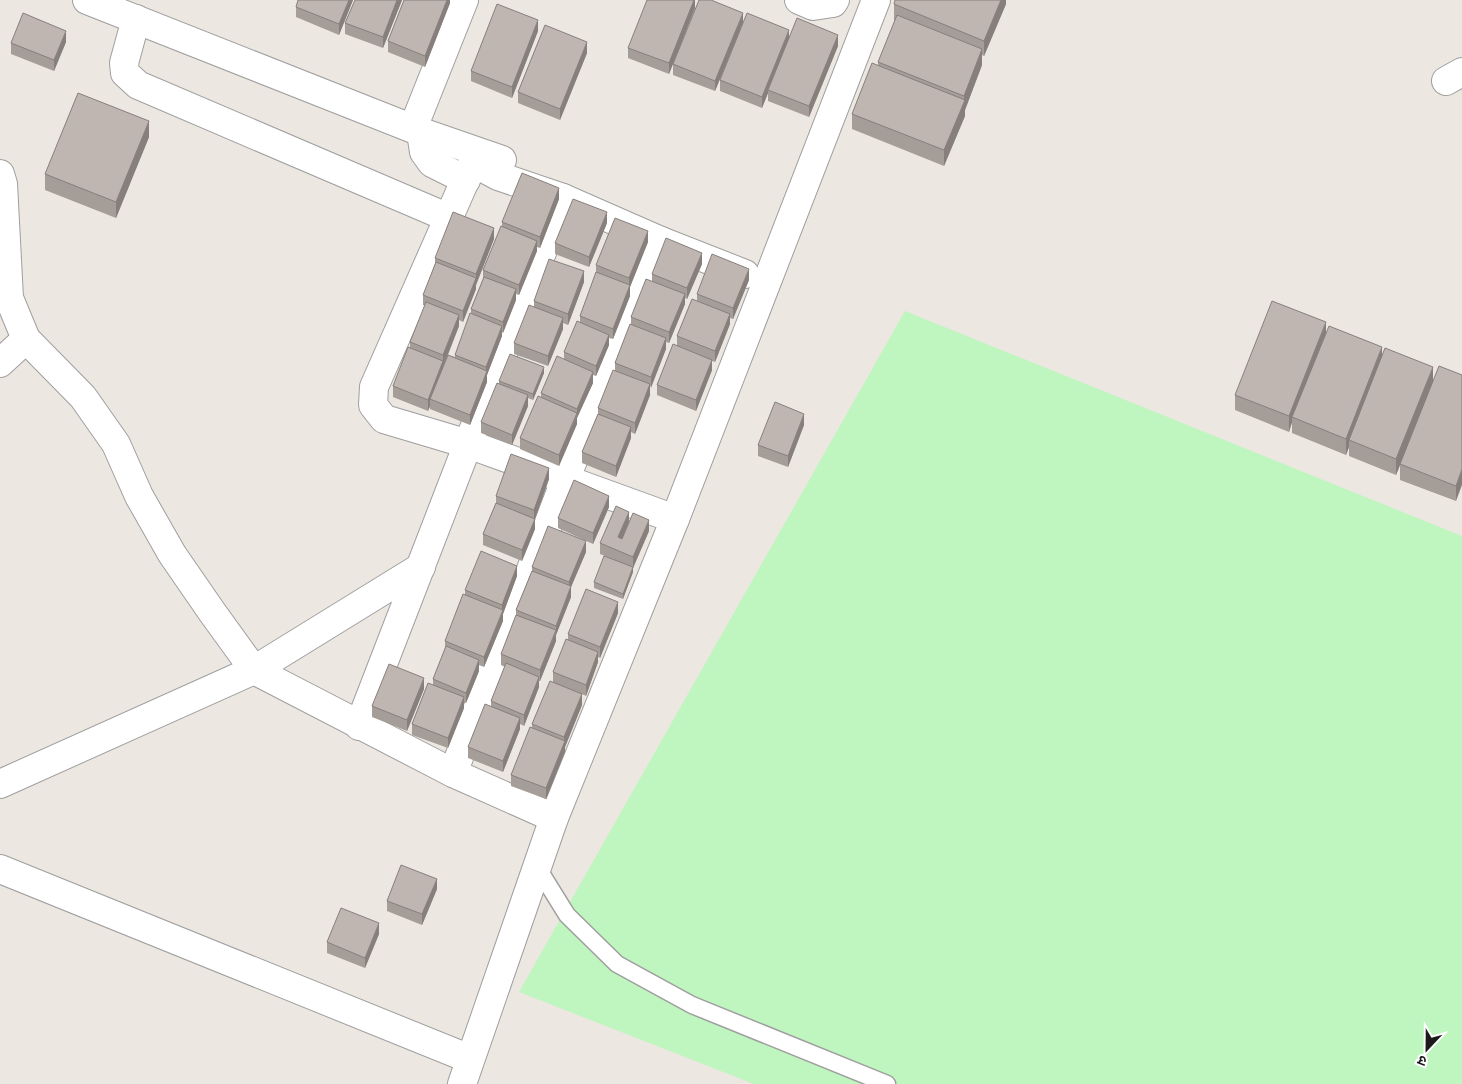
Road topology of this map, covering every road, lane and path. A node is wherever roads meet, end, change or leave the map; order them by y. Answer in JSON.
{"nodes":[{"id":1,"x":87,"y":0,"type":"edge"},
{"id":2,"x":464,"y":0,"type":"edge"},
{"id":3,"x":799,"y":0,"type":"edge"},
{"id":4,"x":835,"y":0,"type":"edge"},
{"id":5,"x":876,"y":0,"type":"edge"},
{"id":6,"x":136,"y":20,"type":"junction"},
{"id":7,"x":417,"y":130,"type":"junction"},
{"id":8,"x":525,"y":168,"type":"dead end"},
{"id":9,"x":0,"y":174,"type":"edge"},
{"id":10,"x":466,"y":180,"type":"junction"},
{"id":11,"x":563,"y":198,"type":"junction"},
{"id":12,"x":449,"y":218,"type":"junction"},
{"id":13,"x":661,"y":241,"type":"junction"},
{"id":14,"x":766,"y":282,"type":"junction"},
{"id":15,"x":26,"y":339,"type":"junction"},
{"id":16,"x":0,"y":363,"type":"edge"},
{"id":17,"x":468,"y":444,"type":"junction"},
{"id":18,"x":566,"y":478,"type":"junction"},
{"id":19,"x":675,"y":518,"type":"junction"},
{"id":20,"x":421,"y":567,"type":"junction"},
{"id":21,"x":254,"y":670,"type":"junction"},
{"id":22,"x":359,"y":726,"type":"junction"},
{"id":23,"x":453,"y":773,"type":"junction"},
{"id":24,"x":0,"y":784,"type":"edge"},
{"id":25,"x":554,"y":818,"type":"junction"},
{"id":26,"x":536,"y":866,"type":"junction"},
{"id":27,"x":0,"y":869,"type":"edge"},
{"id":28,"x":466,"y":1072,"type":"edge"},
{"id":29,"x":886,"y":1084,"type":"edge"}],
"edges":[{"from":1,"to":6,"type":"street"},
{"from":2,"to":7,"type":"street"},
{"from":3,"to":4,"type":"street"},
{"from":5,"to":14,"type":"street"},
{"from":6,"to":7,"type":"street"},
{"from":6,"to":12,"type":"street"},
{"from":7,"to":8,"type":"street"},
{"from":7,"to":10,"type":"street"},
{"from":9,"to":15,"type":"street"},
{"from":10,"to":11,"type":"street"},
{"from":10,"to":12,"type":"street"},
{"from":11,"to":13,"type":"street"},
{"from":11,"to":17,"type":"street"},
{"from":12,"to":17,"type":"street"},
{"from":13,"to":14,"type":"street"},
{"from":13,"to":18,"type":"street"},
{"from":14,"to":19,"type":"street"},
{"from":15,"to":16,"type":"street"},
{"from":15,"to":21,"type":"street"},
{"from":17,"to":18,"type":"street"},
{"from":17,"to":20,"type":"street"},
{"from":18,"to":19,"type":"street"},
{"from":18,"to":23,"type":"street"},
{"from":19,"to":25,"type":"street"},
{"from":20,"to":21,"type":"street"},
{"from":20,"to":22,"type":"street"},
{"from":21,"to":22,"type":"street"},
{"from":21,"to":24,"type":"street"},
{"from":22,"to":23,"type":"street"},
{"from":23,"to":25,"type":"street"},
{"from":25,"to":26,"type":"street"},
{"from":26,"to":28,"type":"street"},
{"from":26,"to":29,"type":"lane"},
{"from":27,"to":28,"type":"street"}]}
